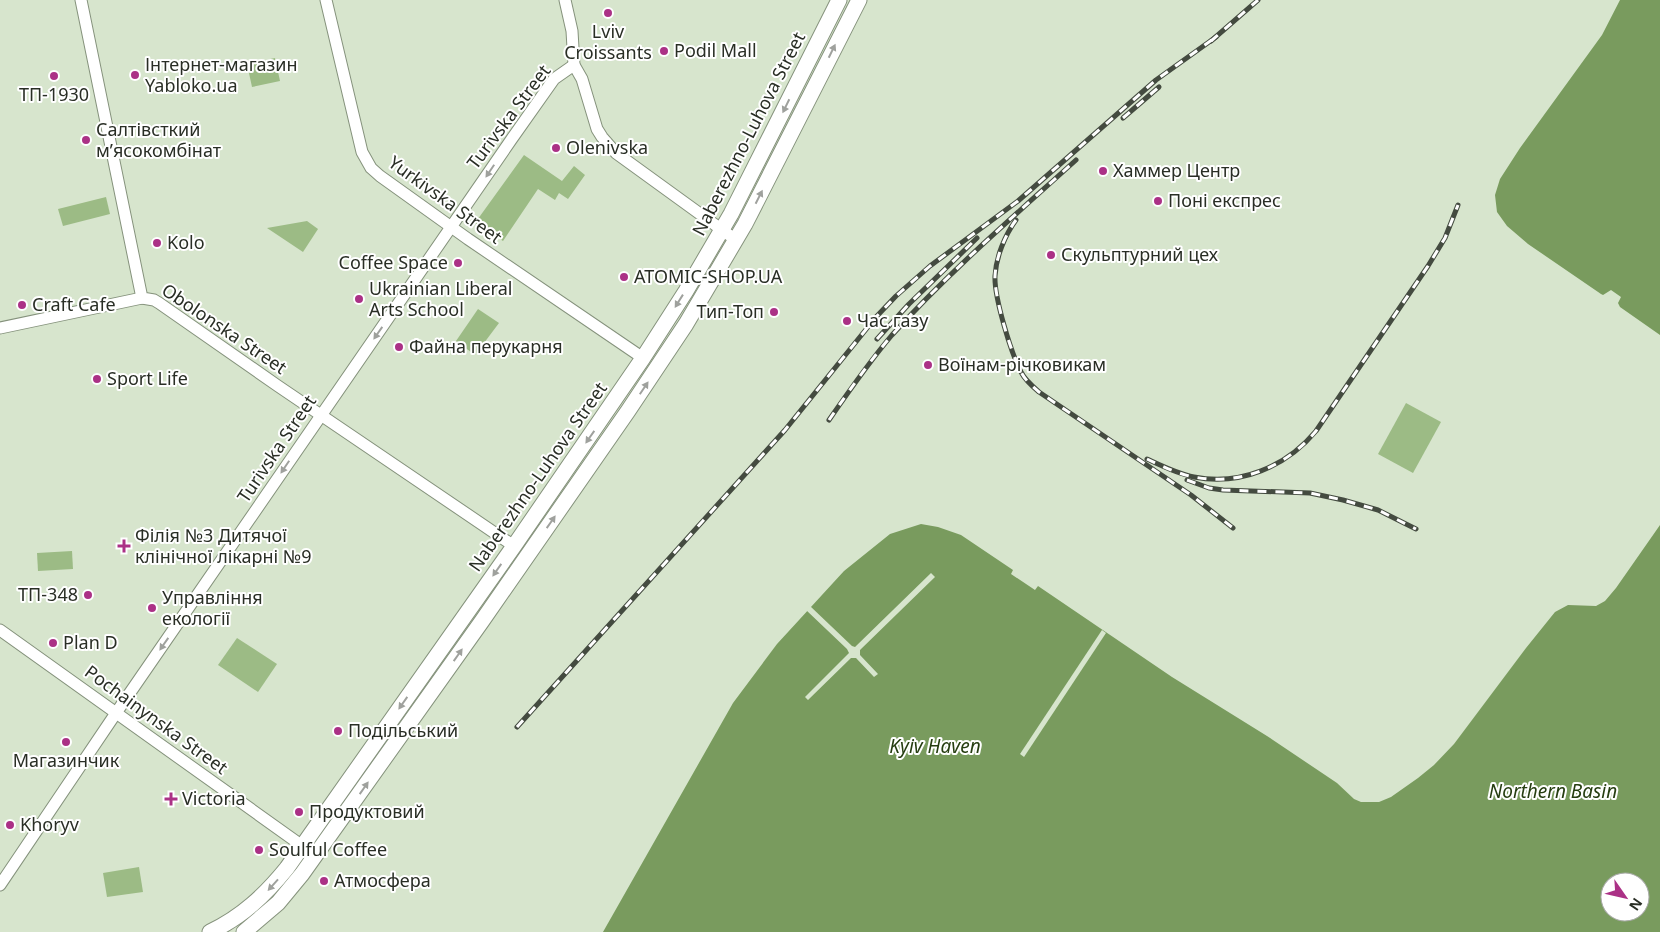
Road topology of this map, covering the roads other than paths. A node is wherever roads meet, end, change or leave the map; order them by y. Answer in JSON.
{"nodes":[{"id":1,"x":81,"y":0,"type":"edge"},
{"id":2,"x":326,"y":0,"type":"edge"},
{"id":3,"x":565,"y":0,"type":"edge"},
{"id":4,"x":839,"y":0,"type":"edge"},
{"id":5,"x":859,"y":0,"type":"edge"},
{"id":6,"x":574,"y":65,"type":"junction"},
{"id":7,"x":451,"y":227,"type":"junction"},
{"id":8,"x":722,"y":229,"type":"junction"},
{"id":9,"x":736,"y":240,"type":"junction"},
{"id":10,"x":142,"y":298,"type":"junction"},
{"id":11,"x":0,"y":328,"type":"edge"},
{"id":12,"x":643,"y":358,"type":"junction"},
{"id":13,"x":320,"y":415,"type":"junction"},
{"id":14,"x":514,"y":546,"type":"junction"},
{"id":15,"x":0,"y":630,"type":"edge"},
{"id":16,"x":116,"y":713,"type":"junction"},
{"id":17,"x":302,"y":846,"type":"junction"},
{"id":18,"x":316,"y":856,"type":"junction"},
{"id":19,"x":0,"y":885,"type":"edge"},
{"id":20,"x":210,"y":932,"type":"edge"},
{"id":21,"x":244,"y":932,"type":"edge"}],
"edges":[{"from":1,"to":10,"type":"street","name":"Obolonska Street"},
{"from":2,"to":7,"type":"street","name":"Yurkivska Street"},
{"from":3,"to":6,"type":"street"},
{"from":4,"to":8,"type":"main road","name":"Naberezhno-Luhova Street","one_way":true},
{"from":9,"to":5,"type":"main road","name":"Naberezhno-Luhova Street","one_way":true},
{"from":6,"to":7,"type":"street","name":"Turivska Street","one_way":true},
{"from":6,"to":8,"type":"street"},
{"from":7,"to":12,"type":"street","name":"Yurkivska Street"},
{"from":7,"to":13,"type":"street","name":"Turivska Street","one_way":true},
{"from":8,"to":9,"type":"street"},
{"from":8,"to":12,"type":"main road","name":"Naberezhno-Luhova Street","one_way":true},
{"from":18,"to":9,"type":"main road","name":"Naberezhno-Luhova Street","one_way":true},
{"from":10,"to":11,"type":"street"},
{"from":10,"to":13,"type":"street","name":"Obolonska Street"},
{"from":12,"to":14,"type":"main road","name":"Naberezhno-Luhova Street","one_way":true},
{"from":13,"to":14,"type":"street","name":"Obolonska Street"},
{"from":13,"to":16,"type":"street","name":"Turivska Street","one_way":true},
{"from":14,"to":17,"type":"main road","name":"Naberezhno-Luhova Street","one_way":true},
{"from":15,"to":16,"type":"street","name":"Pochainynska Street"},
{"from":16,"to":17,"type":"street","name":"Pochainynska Street"},
{"from":16,"to":19,"type":"street","name":"Turivska Street"},
{"from":17,"to":18,"type":"street","name":"Pochainynska Street"},
{"from":17,"to":20,"type":"main road","name":"Naberezhno-Luhova Street","one_way":true},
{"from":18,"to":21,"type":"main road","name":"Naberezhno-Luhova Street"}]}
